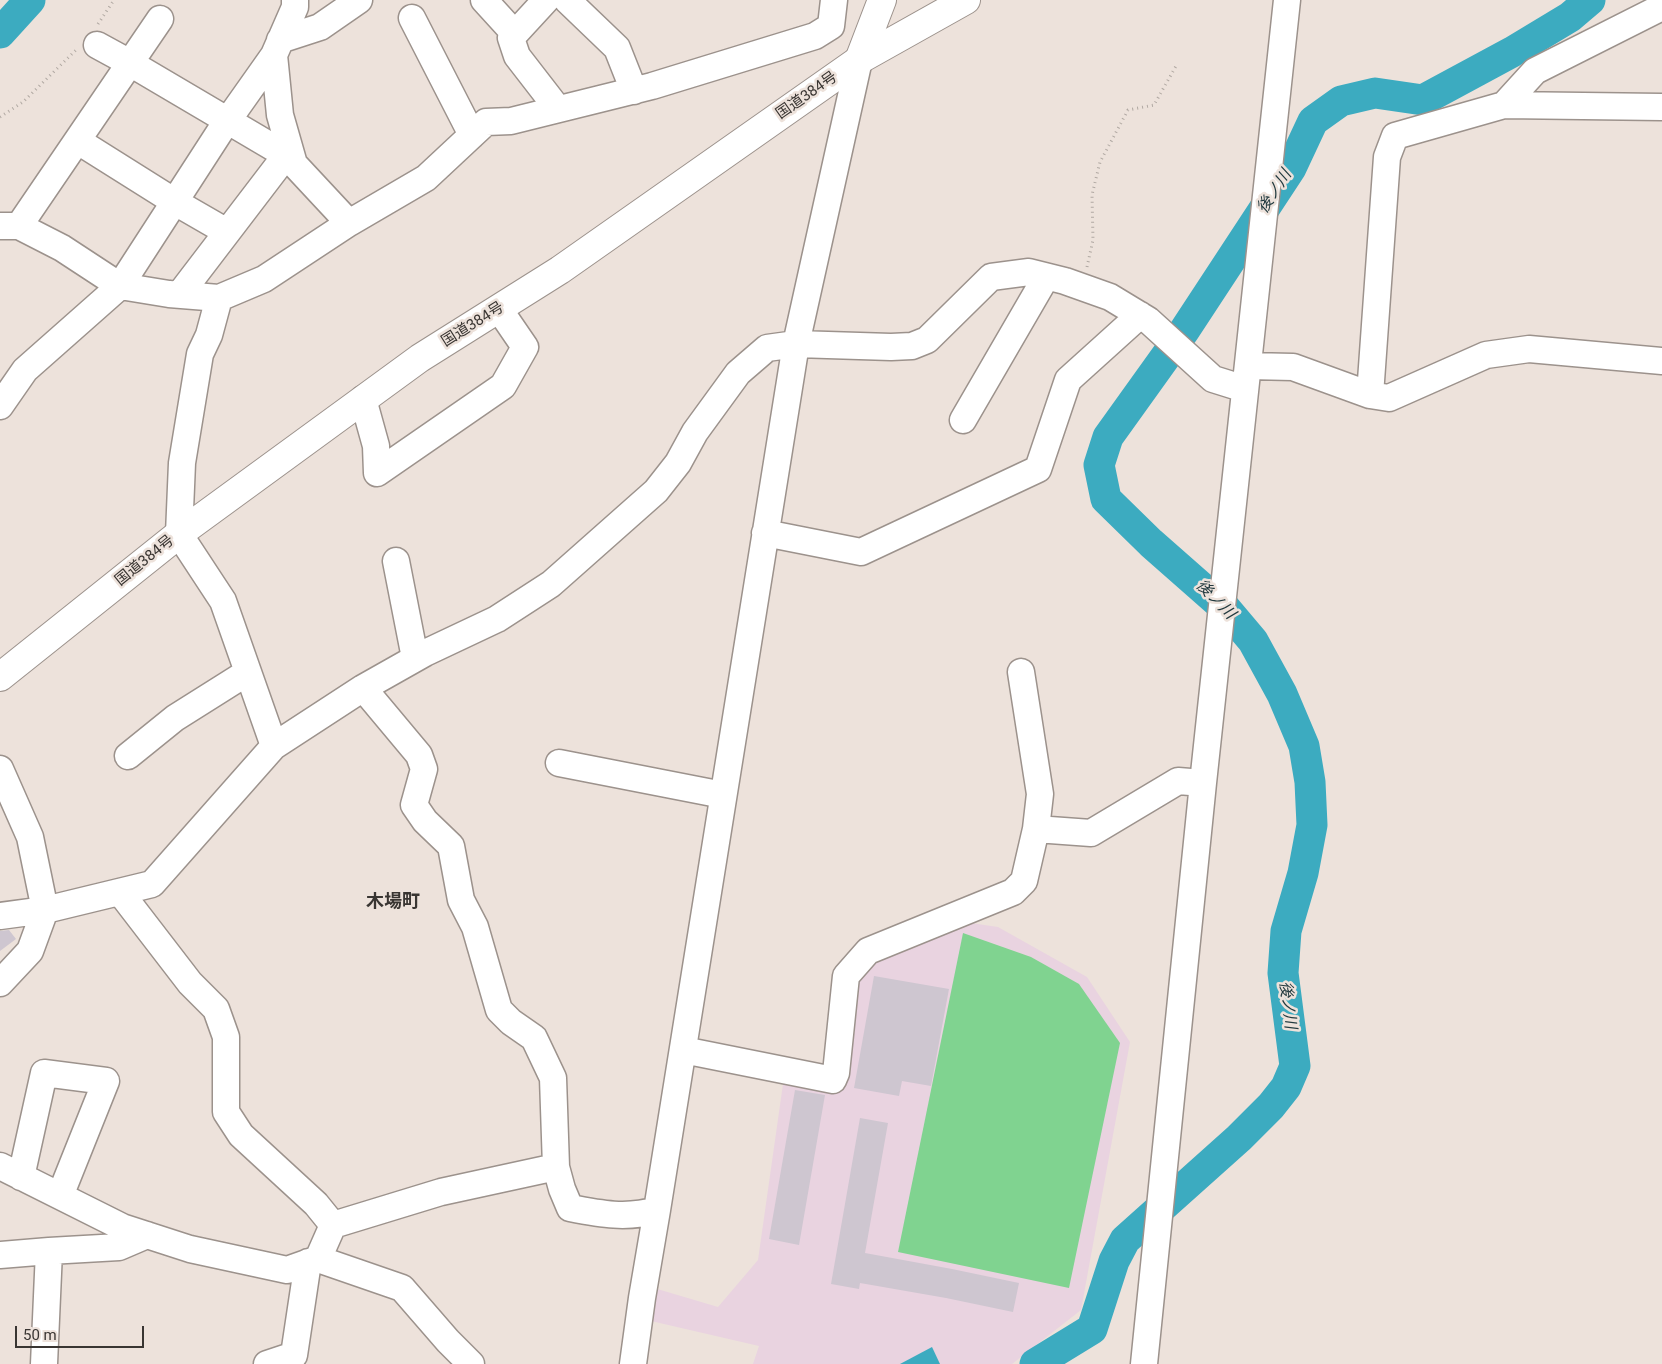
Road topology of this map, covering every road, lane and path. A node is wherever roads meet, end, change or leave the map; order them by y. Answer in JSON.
{"nodes":[{"id":1,"x":114,"y":0,"type":"edge"},
{"id":2,"x":295,"y":0,"type":"edge"},
{"id":3,"x":359,"y":0,"type":"edge"},
{"id":4,"x":484,"y":0,"type":"edge"},
{"id":5,"x":546,"y":0,"type":"edge"},
{"id":6,"x":567,"y":0,"type":"edge"},
{"id":7,"x":834,"y":0,"type":"edge"},
{"id":8,"x":882,"y":0,"type":"edge"},
{"id":9,"x":966,"y":0,"type":"edge"},
{"id":10,"x":1287,"y":0,"type":"edge"},
{"id":11,"x":1662,"y":7,"type":"edge"},
{"id":12,"x":412,"y":18,"type":"dead end"},
{"id":13,"x":160,"y":19,"type":"dead end"},
{"id":14,"x":515,"y":34,"type":"junction"},
{"id":15,"x":91,"y":40,"type":"junction"},
{"id":16,"x":277,"y":47,"type":"junction"},
{"id":17,"x":859,"y":60,"type":"junction"},
{"id":18,"x":130,"y":63,"type":"junction"},
{"id":19,"x":1176,"y":66,"type":"dead end"},
{"id":20,"x":634,"y":91,"type":"junction"},
{"id":21,"x":1504,"y":105,"type":"junction"},
{"id":22,"x":1662,"y":107,"type":"edge"},
{"id":23,"x":558,"y":109,"type":"junction"},
{"id":24,"x":0,"y":117,"type":"edge"},
{"id":25,"x":228,"y":121,"type":"junction"},
{"id":26,"x":472,"y":135,"type":"junction"},
{"id":27,"x":78,"y":141,"type":"junction"},
{"id":28,"x":288,"y":153,"type":"junction"},
{"id":29,"x":175,"y":202,"type":"junction"},
{"id":30,"x":349,"y":223,"type":"junction"},
{"id":31,"x":10,"y":226,"type":"edge"},
{"id":32,"x":227,"y":232,"type":"junction"},
{"id":33,"x":1046,"y":277,"type":"junction"},
{"id":34,"x":120,"y":286,"type":"junction"},
{"id":35,"x":1082,"y":287,"type":"junction"},
{"id":36,"x":180,"y":294,"type":"junction"},
{"id":37,"x":219,"y":298,"type":"junction"},
{"id":38,"x":499,"y":309,"type":"junction"},
{"id":39,"x":1140,"y":315,"type":"junction"},
{"id":40,"x":796,"y":344,"type":"junction"},
{"id":41,"x":1662,"y":361,"type":"edge"},
{"id":42,"x":1247,"y":377,"type":"junction"},
{"id":43,"x":1370,"y":395,"type":"junction"},
{"id":44,"x":364,"y":400,"type":"junction"},
{"id":45,"x":0,"y":406,"type":"edge"},
{"id":46,"x":964,"y":420,"type":"dead end"},
{"id":47,"x":765,"y":533,"type":"junction"},
{"id":48,"x":179,"y":534,"type":"junction"},
{"id":49,"x":396,"y":562,"type":"dead end"},
{"id":50,"x":415,"y":658,"type":"junction"},
{"id":51,"x":248,"y":672,"type":"junction"},
{"id":52,"x":1021,"y":672,"type":"dead end"},
{"id":53,"x":0,"y":677,"type":"edge"},
{"id":54,"x":363,"y":688,"type":"junction"},
{"id":55,"x":274,"y":746,"type":"junction"},
{"id":56,"x":128,"y":756,"type":"dead end"},
{"id":57,"x":559,"y":763,"type":"dead end"},
{"id":58,"x":0,"y":769,"type":"edge"},
{"id":59,"x":1203,"y":782,"type":"junction"},
{"id":60,"x":723,"y":795,"type":"junction"},
{"id":61,"x":1036,"y":829,"type":"junction"},
{"id":62,"x":120,"y":892,"type":"junction"},
{"id":63,"x":45,"y":910,"type":"junction"},
{"id":64,"x":0,"y":916,"type":"edge"},
{"id":65,"x":0,"y":983,"type":"edge"},
{"id":66,"x":683,"y":1050,"type":"junction"},
{"id":67,"x":556,"y":1167,"type":"junction"},
{"id":68,"x":11,"y":1171,"type":"edge"},
{"id":69,"x":60,"y":1196,"type":"junction"},
{"id":70,"x":657,"y":1210,"type":"junction"},
{"id":71,"x":333,"y":1225,"type":"junction"},
{"id":72,"x":147,"y":1235,"type":"junction"},
{"id":73,"x":49,"y":1251,"type":"junction"},
{"id":74,"x":0,"y":1254,"type":"edge"},
{"id":75,"x":313,"y":1261,"type":"junction"},
{"id":76,"x":44,"y":1364,"type":"edge"},
{"id":77,"x":267,"y":1364,"type":"edge"},
{"id":78,"x":471,"y":1364,"type":"edge"},
{"id":79,"x":633,"y":1364,"type":"edge"},
{"id":80,"x":1144,"y":1364,"type":"edge"}],
"edges":[{"from":1,"to":15,"type":"path"},
{"from":2,"to":16,"type":"street"},
{"from":3,"to":16,"type":"street"},
{"from":4,"to":14,"type":"street"},
{"from":5,"to":14,"type":"street"},
{"from":6,"to":20,"type":"street"},
{"from":7,"to":20,"type":"street"},
{"from":8,"to":17,"type":"main road"},
{"from":9,"to":17,"type":"main road","name":"国道384号"},
{"from":10,"to":42,"type":"street"},
{"from":11,"to":21,"type":"street"},
{"from":12,"to":26,"type":"street"},
{"from":13,"to":18,"type":"street"},
{"from":14,"to":23,"type":"street"},
{"from":15,"to":18,"type":"street"},
{"from":15,"to":24,"type":"path"},
{"from":16,"to":25,"type":"street"},
{"from":16,"to":28,"type":"street"},
{"from":17,"to":38,"type":"main road","name":"国道384号"},
{"from":17,"to":40,"type":"street"},
{"from":18,"to":25,"type":"street"},
{"from":18,"to":27,"type":"street"},
{"from":19,"to":35,"type":"path"},
{"from":20,"to":23,"type":"street"},
{"from":21,"to":22,"type":"street"},
{"from":21,"to":43,"type":"street"},
{"from":23,"to":26,"type":"street"},
{"from":25,"to":28,"type":"street"},
{"from":25,"to":29,"type":"street"},
{"from":26,"to":30,"type":"street"},
{"from":27,"to":29,"type":"street"},
{"from":27,"to":31,"type":"street"},
{"from":28,"to":30,"type":"street"},
{"from":28,"to":32,"type":"street"},
{"from":29,"to":32,"type":"street"},
{"from":29,"to":34,"type":"street"},
{"from":30,"to":37,"type":"street"},
{"from":31,"to":34,"type":"street"},
{"from":32,"to":36,"type":"street"},
{"from":33,"to":35,"type":"street"},
{"from":33,"to":40,"type":"street"},
{"from":33,"to":46,"type":"street"},
{"from":34,"to":36,"type":"street"},
{"from":34,"to":45,"type":"street"},
{"from":35,"to":39,"type":"street"},
{"from":36,"to":37,"type":"street"},
{"from":37,"to":48,"type":"street"},
{"from":38,"to":44,"type":"main road","name":"国道384号"},
{"from":38,"to":44,"type":"street"},
{"from":39,"to":42,"type":"street"},
{"from":39,"to":47,"type":"street"},
{"from":40,"to":47,"type":"street"},
{"from":40,"to":50,"type":"street"},
{"from":41,"to":43,"type":"street"},
{"from":42,"to":43,"type":"street"},
{"from":42,"to":59,"type":"street"},
{"from":44,"to":48,"type":"main road","name":"国道384号"},
{"from":47,"to":60,"type":"street"},
{"from":48,"to":51,"type":"street"},
{"from":48,"to":53,"type":"main road","name":"国道384号"},
{"from":49,"to":50,"type":"street"},
{"from":50,"to":54,"type":"street"},
{"from":51,"to":55,"type":"street"},
{"from":51,"to":56,"type":"street"},
{"from":52,"to":61,"type":"street"},
{"from":54,"to":55,"type":"street"},
{"from":54,"to":67,"type":"street"},
{"from":55,"to":62,"type":"street"},
{"from":57,"to":60,"type":"street"},
{"from":58,"to":63,"type":"street"},
{"from":59,"to":61,"type":"street"},
{"from":59,"to":80,"type":"street"},
{"from":60,"to":66,"type":"street"},
{"from":61,"to":66,"type":"street"},
{"from":62,"to":63,"type":"street"},
{"from":62,"to":71,"type":"street"},
{"from":63,"to":64,"type":"street"},
{"from":63,"to":65,"type":"street"},
{"from":66,"to":70,"type":"street"},
{"from":67,"to":70,"type":"street"},
{"from":67,"to":71,"type":"street"},
{"from":68,"to":69,"type":"street"},
{"from":68,"to":69,"type":"street"},
{"from":69,"to":72,"type":"street"},
{"from":70,"to":79,"type":"street"},
{"from":71,"to":75,"type":"street"},
{"from":72,"to":73,"type":"street"},
{"from":72,"to":75,"type":"street"},
{"from":73,"to":74,"type":"street"},
{"from":73,"to":76,"type":"street"},
{"from":75,"to":77,"type":"street"},
{"from":75,"to":78,"type":"street"}]}
